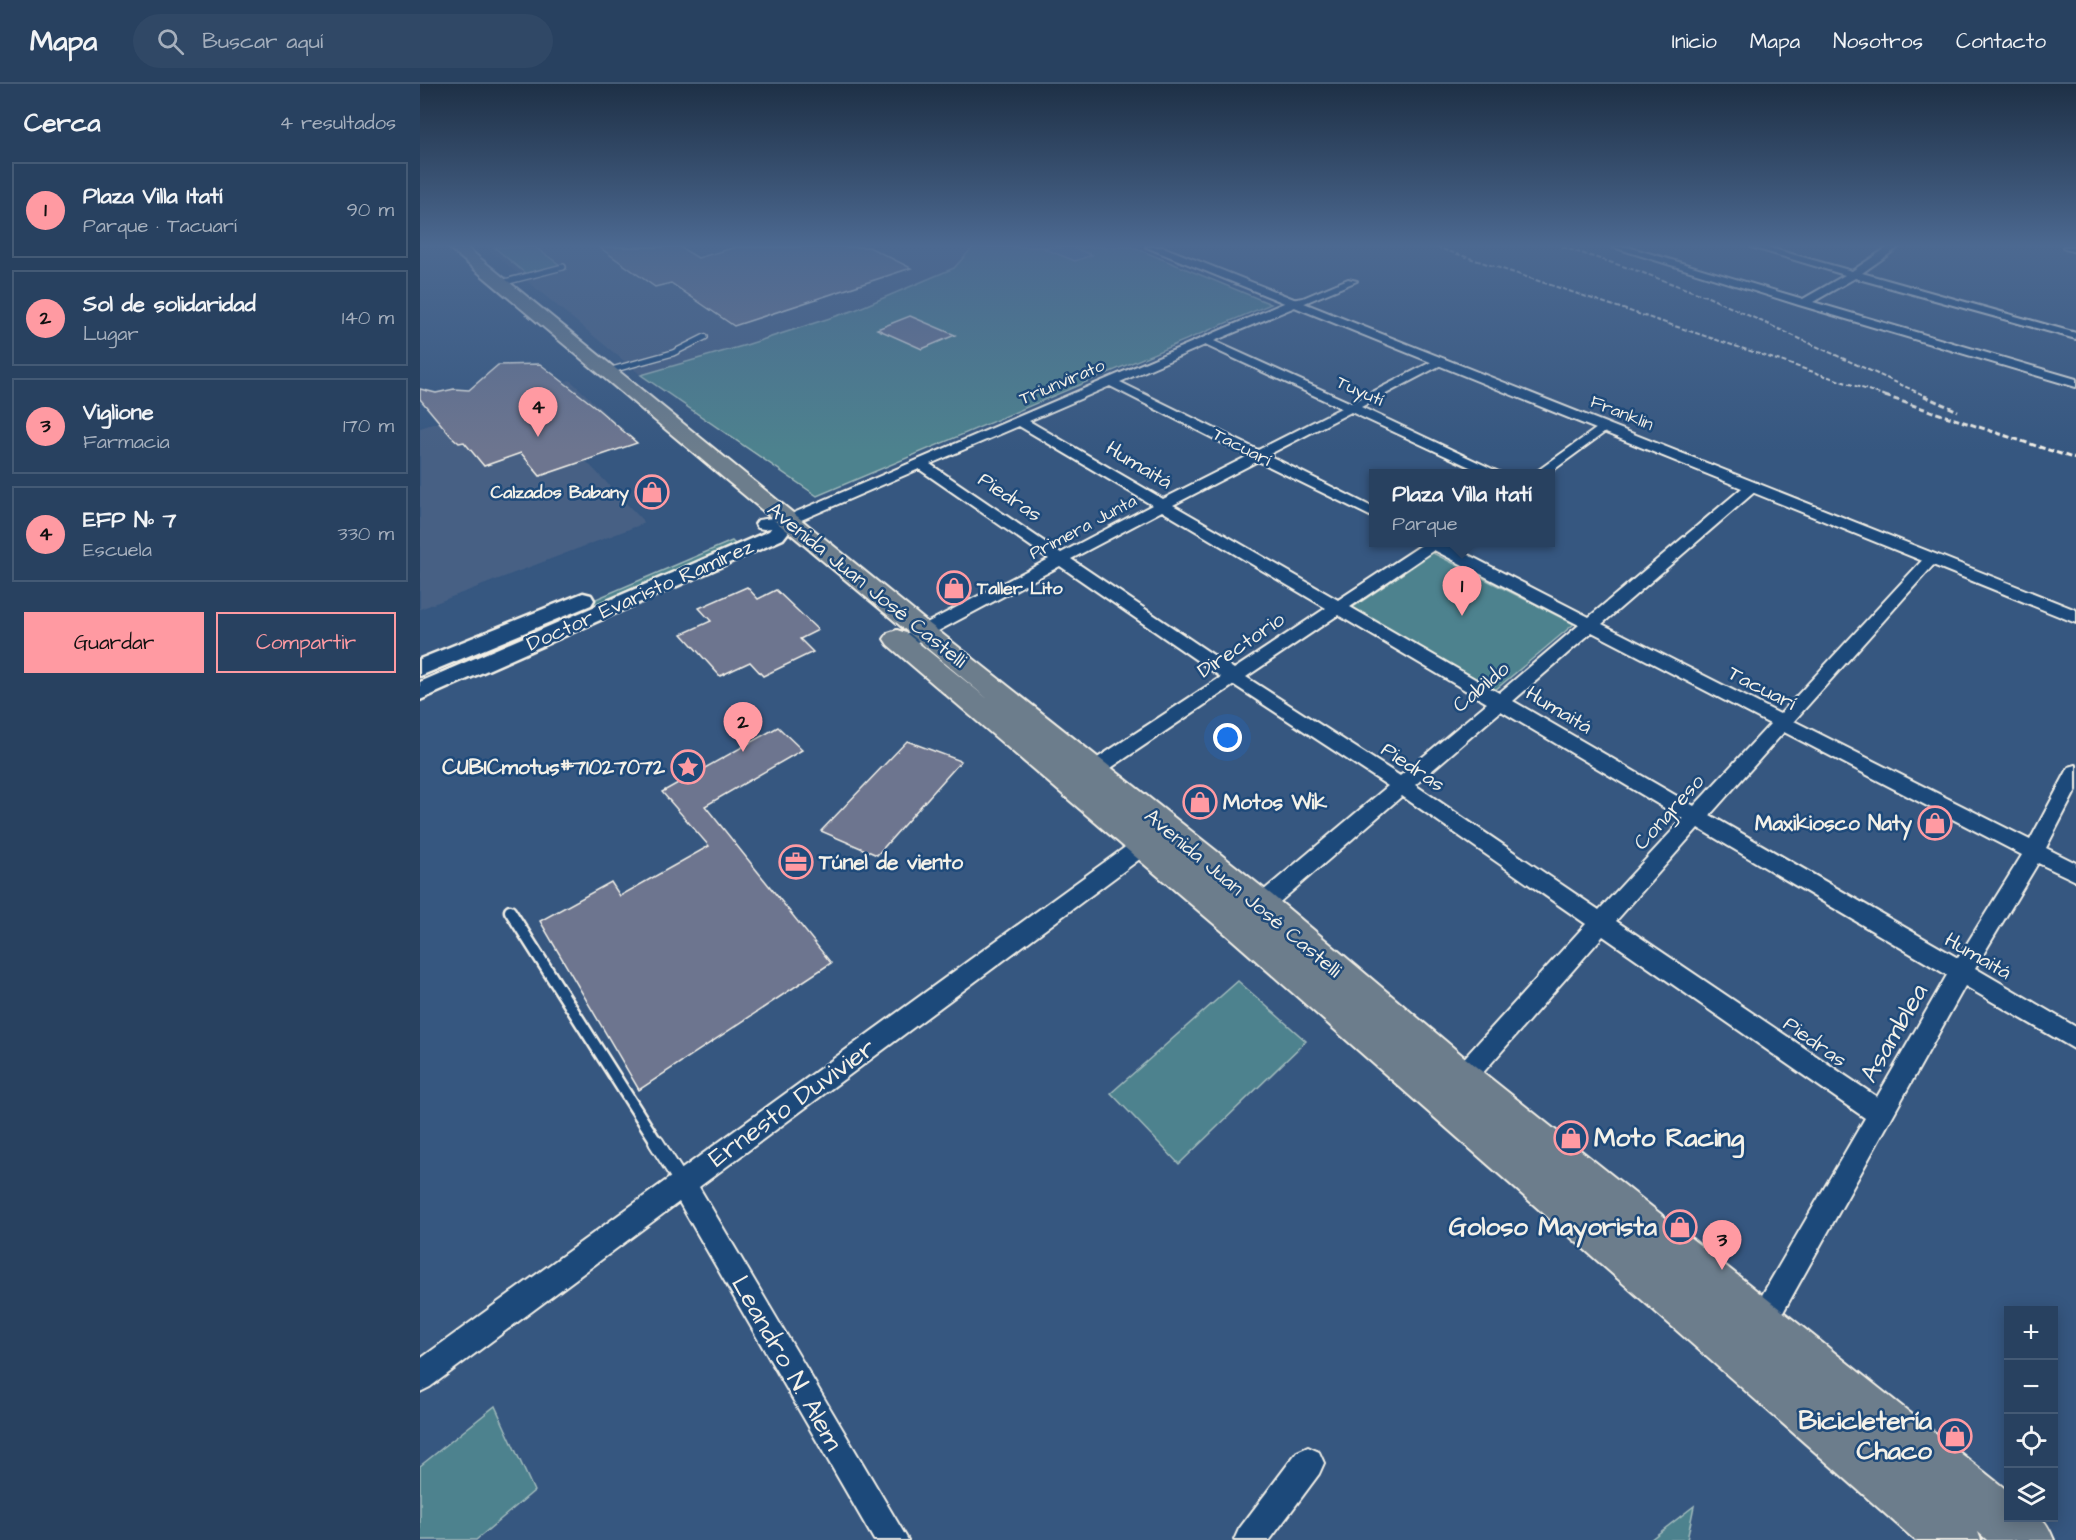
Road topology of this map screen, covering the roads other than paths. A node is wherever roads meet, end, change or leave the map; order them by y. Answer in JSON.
{"nodes":[{"id":1,"x":517,"y":315,"type":"edge"},
{"id":2,"x":539,"y":315,"type":"edge"},
{"id":3,"x":1267,"y":315,"type":"edge"},
{"id":4,"x":1327,"y":315,"type":"edge"},
{"id":5,"x":1844,"y":315,"type":"edge"},
{"id":6,"x":2001,"y":315,"type":"edge"},
{"id":7,"x":2076,"y":336,"type":"edge"},
{"id":8,"x":705,"y":337,"type":"dead end"},
{"id":9,"x":1207,"y":342,"type":"junction"},
{"id":10,"x":1441,"y":361,"type":"junction"},
{"id":11,"x":608,"y":371,"type":"junction"},
{"id":12,"x":1110,"y":381,"type":"junction"},
{"id":13,"x":2076,"y":383,"type":"edge"},
{"id":14,"x":1352,"y":407,"type":"junction"},
{"id":15,"x":1018,"y":420,"type":"junction"},
{"id":16,"x":1604,"y":427,"type":"junction"},
{"id":17,"x":1259,"y":456,"type":"junction"},
{"id":18,"x":919,"y":463,"type":"junction"},
{"id":19,"x":1486,"y":469,"type":"edge"},
{"id":20,"x":1546,"y":469,"type":"edge"},
{"id":21,"x":1753,"y":486,"type":"junction"},
{"id":22,"x":1162,"y":505,"type":"junction"},
{"id":23,"x":1369,"y":511,"type":"edge"},
{"id":24,"x":776,"y":527,"type":"junction"},
{"id":25,"x":1426,"y":547,"type":"edge"},
{"id":26,"x":1440,"y":547,"type":"edge"},
{"id":27,"x":1932,"y":558,"type":"junction"},
{"id":28,"x":1061,"y":560,"type":"junction"},
{"id":29,"x":1335,"y":608,"type":"junction"},
{"id":30,"x":2076,"y":617,"type":"edge"},
{"id":31,"x":1589,"y":624,"type":"junction"},
{"id":32,"x":913,"y":638,"type":"junction"},
{"id":33,"x":420,"y":668,"type":"edge"},
{"id":34,"x":1234,"y":677,"type":"junction"},
{"id":35,"x":420,"y":692,"type":"edge"},
{"id":36,"x":1500,"y":701,"type":"junction"},
{"id":37,"x":1783,"y":724,"type":"junction"},
{"id":38,"x":2076,"y":772,"type":"edge"},
{"id":39,"x":1083,"y":777,"type":"junction"},
{"id":40,"x":1400,"y":785,"type":"junction"},
{"id":41,"x":1696,"y":817,"type":"junction"},
{"id":42,"x":1154,"y":837,"type":"junction"},
{"id":43,"x":2034,"y":852,"type":"junction"},
{"id":44,"x":2076,"y":873,"type":"edge"},
{"id":45,"x":510,"y":911,"type":"dead end"},
{"id":46,"x":1250,"y":915,"type":"junction"},
{"id":47,"x":1602,"y":922,"type":"junction"},
{"id":48,"x":1961,"y":972,"type":"junction"},
{"id":49,"x":2076,"y":1039,"type":"edge"},
{"id":50,"x":1452,"y":1089,"type":"junction"},
{"id":51,"x":1880,"y":1114,"type":"junction"},
{"id":52,"x":683,"y":1185,"type":"junction"},
{"id":53,"x":1761,"y":1323,"type":"junction"},
{"id":54,"x":1762,"y":1376,"type":"junction"},
{"id":55,"x":420,"y":1377,"type":"edge"},
{"id":56,"x":1308,"y":1463,"type":"dead end"},
{"id":57,"x":892,"y":1540,"type":"edge"},
{"id":58,"x":1250,"y":1540,"type":"edge"},
{"id":59,"x":1955,"y":1540,"type":"edge"},
{"id":60,"x":2028,"y":1540,"type":"edge"}],
"edges":[{"from":1,"to":24,"type":"main road","name":"Avenida Juan José Castelli"},
{"from":2,"to":11,"type":"main road","name":"Avenida Juan José Castelli"},
{"from":3,"to":9,"type":"street","name":"Triunvirato"},
{"from":4,"to":10,"type":"street","name":"Franklin"},
{"from":5,"to":13,"type":"street"},
{"from":6,"to":7,"type":"street"},
{"from":8,"to":11,"type":"lane"},
{"from":9,"to":12,"type":"street","name":"Triunvirato"},
{"from":9,"to":14,"type":"street","name":"Tuyutí"},
{"from":10,"to":14,"type":"street","name":"Primera Junta"},
{"from":10,"to":16,"type":"street","name":"Franklin"},
{"from":11,"to":24,"type":"main road","name":"Avenida Juan José Castelli"},
{"from":12,"to":15,"type":"street","name":"Triunvirato"},
{"from":12,"to":17,"type":"street","name":"Tacuarí"},
{"from":14,"to":17,"type":"street","name":"Primera Junta"},
{"from":14,"to":19,"type":"street","name":"Tuyutí"},
{"from":15,"to":18,"type":"street","name":"Triunvirato"},
{"from":15,"to":22,"type":"street","name":"Humaitá"},
{"from":16,"to":20,"type":"street"},
{"from":16,"to":21,"type":"street","name":"Franklin"},
{"from":17,"to":22,"type":"street","name":"Primera Junta"},
{"from":17,"to":23,"type":"street","name":"Tacuarí"},
{"from":18,"to":24,"type":"street","name":"Triunvirato"},
{"from":18,"to":28,"type":"street","name":"Piedras"},
{"from":21,"to":27,"type":"street","name":"Franklin"},
{"from":21,"to":31,"type":"street","name":"Cabildo"},
{"from":22,"to":28,"type":"street","name":"Primera Junta"},
{"from":22,"to":29,"type":"street","name":"Humaitá"},
{"from":24,"to":32,"type":"main road","name":"Avenida Juan José Castelli"},
{"from":24,"to":33,"type":"main road","name":"Doctor Evaristo Ramírez"},
{"from":24,"to":35,"type":"main road","name":"Doctor Evaristo Ramírez"},
{"from":25,"to":29,"type":"street","name":"Directorio"},
{"from":26,"to":31,"type":"street","name":"Tacuarí"},
{"from":27,"to":30,"type":"street","name":"Franklin"},
{"from":27,"to":37,"type":"street","name":"Congreso"},
{"from":28,"to":32,"type":"street","name":"Primera Junta"},
{"from":28,"to":34,"type":"street","name":"Piedras"},
{"from":29,"to":34,"type":"street","name":"Directorio"},
{"from":29,"to":36,"type":"street","name":"Humaitá"},
{"from":31,"to":36,"type":"street","name":"Cabildo"},
{"from":31,"to":37,"type":"street","name":"Tacuarí"},
{"from":32,"to":39,"type":"main road","name":"Avenida Juan José Castelli"},
{"from":34,"to":39,"type":"street","name":"Directorio"},
{"from":34,"to":40,"type":"street","name":"Piedras"},
{"from":36,"to":40,"type":"street","name":"Cabildo"},
{"from":36,"to":41,"type":"street","name":"Humaitá"},
{"from":37,"to":41,"type":"street","name":"Congreso"},
{"from":37,"to":43,"type":"street","name":"Tacuarí"},
{"from":38,"to":43,"type":"street","name":"Asamblea"},
{"from":39,"to":42,"type":"main road","name":"Avenida Juan José Castelli"},
{"from":40,"to":46,"type":"street","name":"Cabildo"},
{"from":40,"to":47,"type":"street","name":"Piedras"},
{"from":41,"to":47,"type":"street","name":"Congreso"},
{"from":41,"to":48,"type":"street","name":"Humaitá"},
{"from":42,"to":46,"type":"main road","name":"Avenida Juan José Castelli"},
{"from":42,"to":52,"type":"street","name":"Ernesto Duvivier"},
{"from":43,"to":44,"type":"street","name":"Tacuarí"},
{"from":43,"to":48,"type":"street","name":"Asamblea"},
{"from":45,"to":52,"type":"lane"},
{"from":46,"to":50,"type":"main road","name":"Avenida Juan José Castelli"},
{"from":47,"to":50,"type":"street","name":"Congreso"},
{"from":47,"to":51,"type":"street","name":"Piedras"},
{"from":48,"to":49,"type":"street","name":"Humaitá"},
{"from":48,"to":51,"type":"street","name":"Asamblea"},
{"from":50,"to":53,"type":"main road","name":"Avenida Juan José Castelli"},
{"from":50,"to":54,"type":"main road","name":"Avenida Juan José Castelli"},
{"from":51,"to":53,"type":"street","name":"Asamblea"},
{"from":52,"to":55,"type":"street","name":"Ernesto Duvivier"},
{"from":52,"to":57,"type":"street","name":"Leandro N. Alem"},
{"from":53,"to":54,"type":"street"},
{"from":53,"to":60,"type":"main road","name":"Avenida Juan José Castelli"},
{"from":54,"to":59,"type":"main road","name":"Avenida Juan José Castelli"},
{"from":56,"to":58,"type":"street"}]}
